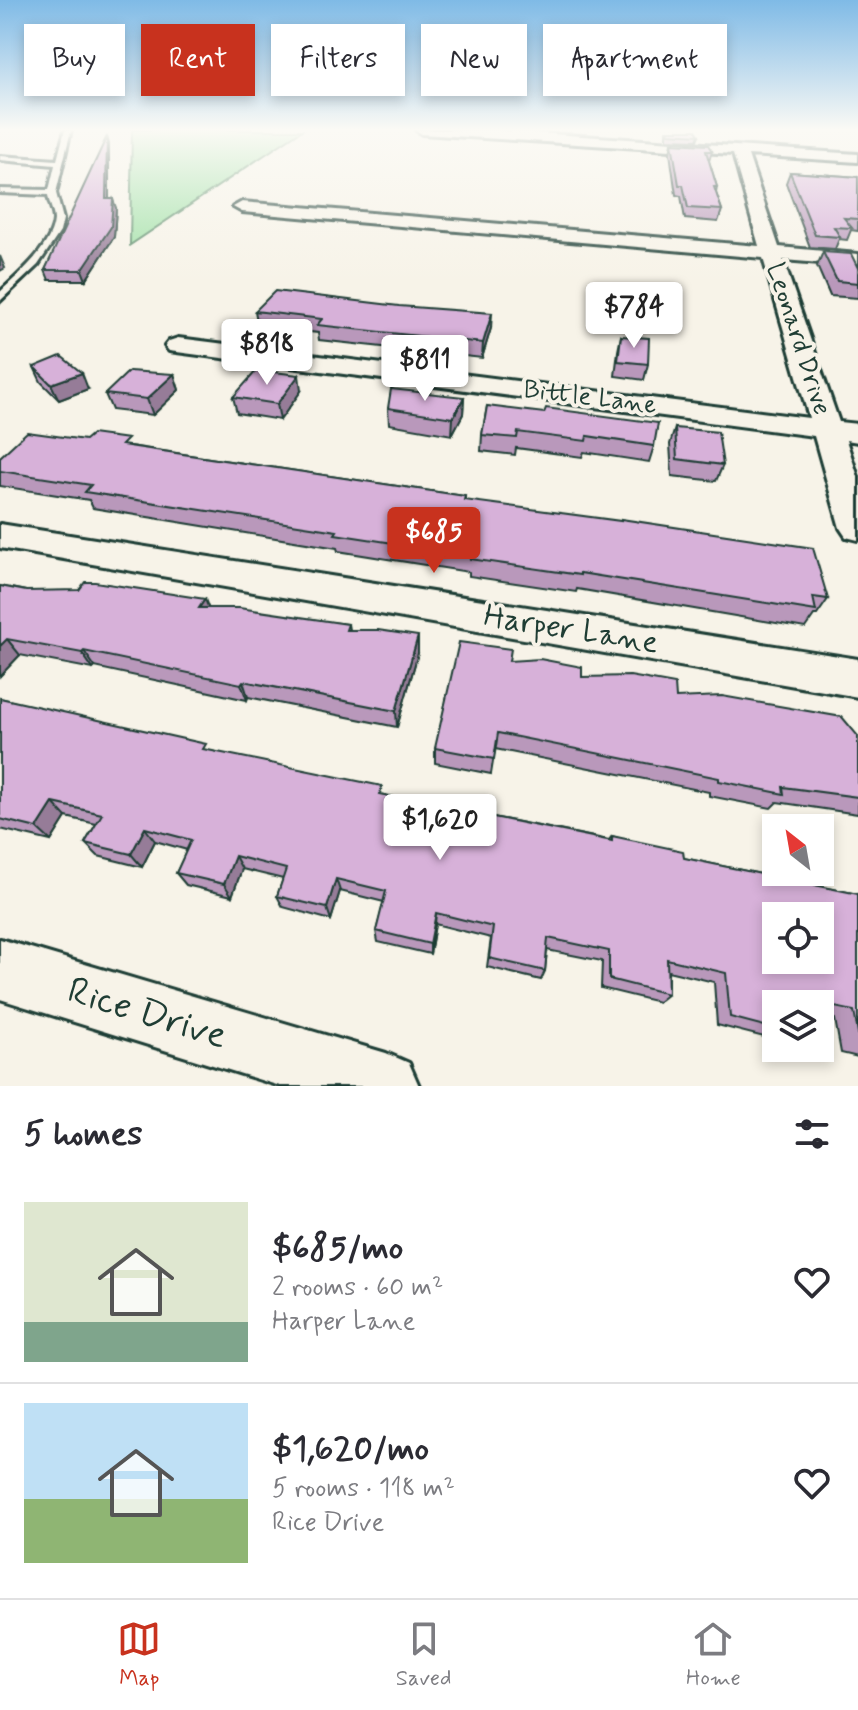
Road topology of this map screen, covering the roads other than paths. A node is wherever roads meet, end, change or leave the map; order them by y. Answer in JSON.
{"nodes":[{"id":1,"x":55,"y":181,"type":"edge"},
{"id":2,"x":748,"y":181,"type":"edge"},
{"id":3,"x":0,"y":191,"type":"edge"},
{"id":4,"x":52,"y":193,"type":"junction"},
{"id":5,"x":242,"y":207,"type":"dead end"},
{"id":6,"x":771,"y":254,"type":"junction"},
{"id":7,"x":858,"y":260,"type":"edge"},
{"id":8,"x":0,"y":298,"type":"edge"},
{"id":9,"x":178,"y":346,"type":"dead end"},
{"id":10,"x":842,"y":430,"type":"edge"},
{"id":11,"x":858,"y":528,"type":"edge"},
{"id":12,"x":0,"y":536,"type":"edge"},
{"id":13,"x":858,"y":678,"type":"edge"},
{"id":14,"x":0,"y":969,"type":"edge"},
{"id":15,"x":386,"y":1086,"type":"edge"}],
"edges":[{"from":1,"to":4,"type":"lane"},
{"from":2,"to":6,"type":"street","name":"Leonard Drive"},
{"from":3,"to":4,"type":"lane"},
{"from":4,"to":8,"type":"lane"},
{"from":5,"to":6,"type":"street"},
{"from":6,"to":7,"type":"street"},
{"from":6,"to":10,"type":"street","name":"Leonard Drive"},
{"from":9,"to":10,"type":"street","name":"Bittle Lane"},
{"from":10,"to":11,"type":"street","name":"Leonard Drive"},
{"from":12,"to":13,"type":"street","name":"Harper Lane"},
{"from":14,"to":15,"type":"street","name":"Rice Drive"}]}
